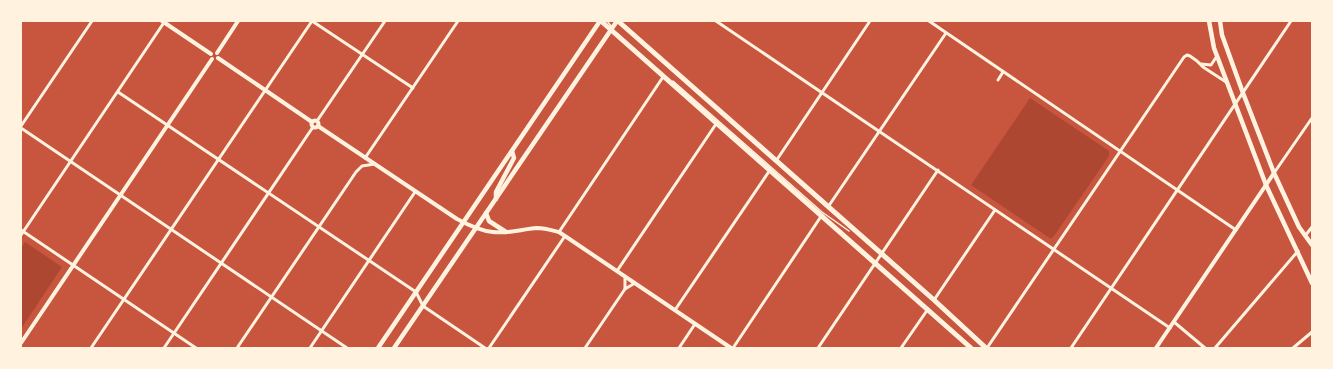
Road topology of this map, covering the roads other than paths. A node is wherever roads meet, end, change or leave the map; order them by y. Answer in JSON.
{"nodes":[{"id":1,"x":92,"y":21,"type":"edge"},
{"id":2,"x":164,"y":21,"type":"edge"},
{"id":3,"x":238,"y":21,"type":"edge"},
{"id":4,"x":312,"y":21,"type":"edge"},
{"id":5,"x":385,"y":21,"type":"edge"},
{"id":6,"x":458,"y":21,"type":"edge"},
{"id":7,"x":600,"y":21,"type":"edge"},
{"id":8,"x":607,"y":21,"type":"edge"},
{"id":9,"x":618,"y":21,"type":"edge"},
{"id":10,"x":716,"y":21,"type":"edge"},
{"id":11,"x":870,"y":21,"type":"edge"},
{"id":12,"x":929,"y":21,"type":"edge"},
{"id":13,"x":1209,"y":21,"type":"edge"},
{"id":14,"x":1220,"y":21,"type":"edge"},
{"id":15,"x":1291,"y":21,"type":"edge"},
{"id":16,"x":612,"y":29,"type":"junction"},
{"id":17,"x":946,"y":32,"type":"junction"},
{"id":18,"x":217,"y":53,"type":"junction"},
{"id":19,"x":211,"y":54,"type":"junction"},
{"id":20,"x":362,"y":55,"type":"junction"},
{"id":21,"x":1217,"y":56,"type":"junction"},
{"id":22,"x":218,"y":58,"type":"junction"},
{"id":23,"x":212,"y":59,"type":"junction"},
{"id":24,"x":1201,"y":64,"type":"junction"},
{"id":25,"x":1003,"y":72,"type":"junction"},
{"id":26,"x":664,"y":77,"type":"junction"},
{"id":27,"x":998,"y":80,"type":"dead end"},
{"id":28,"x":1228,"y":83,"type":"junction"},
{"id":29,"x":413,"y":88,"type":"junction"},
{"id":30,"x":265,"y":90,"type":"junction"},
{"id":31,"x":118,"y":92,"type":"junction"},
{"id":32,"x":821,"y":92,"type":"junction"},
{"id":33,"x":1243,"y":93,"type":"junction"},
{"id":34,"x":1236,"y":104,"type":"junction"},
{"id":35,"x":1312,"y":118,"type":"edge"},
{"id":36,"x":317,"y":121,"type":"junction"},
{"id":37,"x":312,"y":122,"type":"junction"},
{"id":38,"x":716,"y":124,"type":"junction"},
{"id":39,"x":168,"y":126,"type":"junction"},
{"id":40,"x":318,"y":126,"type":"junction"},
{"id":41,"x":21,"y":127,"type":"edge"},
{"id":42,"x":313,"y":127,"type":"junction"},
{"id":43,"x":880,"y":132,"type":"junction"},
{"id":44,"x":512,"y":151,"type":"junction"},
{"id":45,"x":1120,"y":151,"type":"junction"},
{"id":46,"x":366,"y":158,"type":"junction"},
{"id":47,"x":218,"y":160,"type":"junction"},
{"id":48,"x":70,"y":161,"type":"junction"},
{"id":49,"x":776,"y":161,"type":"junction"},
{"id":50,"x":375,"y":164,"type":"junction"},
{"id":51,"x":770,"y":170,"type":"junction"},
{"id":52,"x":938,"y":170,"type":"junction"},
{"id":53,"x":1274,"y":173,"type":"junction"},
{"id":54,"x":1266,"y":185,"type":"junction"},
{"id":55,"x":1178,"y":190,"type":"junction"},
{"id":56,"x":415,"y":192,"type":"junction"},
{"id":57,"x":268,"y":193,"type":"junction"},
{"id":58,"x":121,"y":195,"type":"junction"},
{"id":59,"x":496,"y":199,"type":"junction"},
{"id":60,"x":828,"y":207,"type":"junction"},
{"id":61,"x":995,"y":210,"type":"junction"},
{"id":62,"x":486,"y":213,"type":"junction"},
{"id":63,"x":822,"y":216,"type":"junction"},
{"id":64,"x":464,"y":222,"type":"junction"},
{"id":65,"x":319,"y":227,"type":"junction"},
{"id":66,"x":1312,"y":227,"type":"edge"},
{"id":67,"x":476,"y":228,"type":"junction"},
{"id":68,"x":171,"y":229,"type":"junction"},
{"id":69,"x":1236,"y":230,"type":"junction"},
{"id":70,"x":849,"y":231,"type":"dead end"},
{"id":71,"x":22,"y":232,"type":"edge"},
{"id":72,"x":506,"y":232,"type":"junction"},
{"id":73,"x":559,"y":232,"type":"junction"},
{"id":74,"x":565,"y":236,"type":"junction"},
{"id":75,"x":1305,"y":236,"type":"junction"},
{"id":76,"x":1312,"y":246,"type":"edge"},
{"id":77,"x":1054,"y":250,"type":"junction"},
{"id":78,"x":1298,"y":251,"type":"junction"},
{"id":79,"x":881,"y":254,"type":"junction"},
{"id":80,"x":369,"y":261,"type":"junction"},
{"id":81,"x":876,"y":262,"type":"junction"},
{"id":82,"x":221,"y":263,"type":"junction"},
{"id":83,"x":74,"y":265,"type":"junction"},
{"id":84,"x":617,"y":271,"type":"junction"},
{"id":85,"x":625,"y":276,"type":"junction"},
{"id":86,"x":635,"y":283,"type":"junction"},
{"id":87,"x":1312,"y":283,"type":"edge"},
{"id":88,"x":1111,"y":288,"type":"junction"},
{"id":89,"x":624,"y":290,"type":"junction"},
{"id":90,"x":416,"y":292,"type":"junction"},
{"id":91,"x":271,"y":297,"type":"junction"},
{"id":92,"x":124,"y":299,"type":"junction"},
{"id":93,"x":934,"y":300,"type":"junction"},
{"id":94,"x":423,"y":306,"type":"junction"},
{"id":95,"x":928,"y":309,"type":"junction"},
{"id":96,"x":675,"y":310,"type":"junction"},
{"id":97,"x":1174,"y":322,"type":"junction"},
{"id":98,"x":695,"y":324,"type":"junction"},
{"id":99,"x":1170,"y":328,"type":"junction"},
{"id":100,"x":322,"y":331,"type":"junction"},
{"id":101,"x":1312,"y":332,"type":"edge"},
{"id":102,"x":174,"y":333,"type":"junction"},
{"id":103,"x":21,"y":343,"type":"edge"},
{"id":104,"x":90,"y":348,"type":"edge"},
{"id":105,"x":164,"y":348,"type":"edge"},
{"id":106,"x":196,"y":348,"type":"edge"},
{"id":107,"x":237,"y":348,"type":"edge"},
{"id":108,"x":310,"y":348,"type":"edge"},
{"id":109,"x":347,"y":348,"type":"edge"},
{"id":110,"x":378,"y":348,"type":"edge"},
{"id":111,"x":394,"y":348,"type":"edge"},
{"id":112,"x":485,"y":348,"type":"edge"},
{"id":113,"x":489,"y":348,"type":"edge"},
{"id":114,"x":585,"y":348,"type":"edge"},
{"id":115,"x":679,"y":348,"type":"edge"},
{"id":116,"x":732,"y":348,"type":"edge"},
{"id":117,"x":818,"y":348,"type":"edge"},
{"id":118,"x":901,"y":348,"type":"edge"},
{"id":119,"x":971,"y":348,"type":"edge"},
{"id":120,"x":986,"y":348,"type":"edge"},
{"id":121,"x":1071,"y":348,"type":"edge"},
{"id":122,"x":1156,"y":348,"type":"edge"},
{"id":123,"x":1205,"y":348,"type":"edge"},
{"id":124,"x":1215,"y":348,"type":"edge"},
{"id":125,"x":1293,"y":348,"type":"edge"}],
"edges":[{"from":1,"to":41,"type":"street"},
{"from":2,"to":19,"type":"street"},
{"from":2,"to":31,"type":"street"},
{"from":3,"to":18,"type":"street"},
{"from":4,"to":20,"type":"street"},
{"from":4,"to":30,"type":"street"},
{"from":5,"to":20,"type":"street"},
{"from":6,"to":29,"type":"street"},
{"from":7,"to":16,"type":"main road"},
{"from":7,"to":44,"type":"main road"},
{"from":8,"to":16,"type":"lane"},
{"from":9,"to":16,"type":"main road"},
{"from":9,"to":49,"type":"main road"},
{"from":10,"to":32,"type":"street"},
{"from":11,"to":32,"type":"street"},
{"from":12,"to":17,"type":"street"},
{"from":13,"to":21,"type":"main road"},
{"from":14,"to":33,"type":"main road"},
{"from":15,"to":33,"type":"street"},
{"from":16,"to":26,"type":"main road"},
{"from":16,"to":59,"type":"main road"},
{"from":16,"to":70,"type":"lane"},
{"from":17,"to":25,"type":"street"},
{"from":17,"to":43,"type":"street"},
{"from":18,"to":19,"type":"street"},
{"from":18,"to":22,"type":"street"},
{"from":19,"to":23,"type":"street"},
{"from":20,"to":29,"type":"street"},
{"from":20,"to":36,"type":"street"},
{"from":21,"to":24,"type":"street"},
{"from":21,"to":28,"type":"main road"},
{"from":22,"to":23,"type":"street"},
{"from":22,"to":30,"type":"street"},
{"from":23,"to":39,"type":"street"},
{"from":24,"to":28,"type":"street"},
{"from":24,"to":45,"type":"street"},
{"from":25,"to":27,"type":"street"},
{"from":25,"to":45,"type":"street"},
{"from":26,"to":38,"type":"main road"},
{"from":26,"to":73,"type":"street"},
{"from":28,"to":34,"type":"main road"},
{"from":29,"to":46,"type":"street"},
{"from":30,"to":37,"type":"street"},
{"from":30,"to":47,"type":"street"},
{"from":31,"to":39,"type":"street"},
{"from":31,"to":48,"type":"street"},
{"from":32,"to":43,"type":"street"},
{"from":32,"to":49,"type":"street"},
{"from":33,"to":34,"type":"street"},
{"from":33,"to":53,"type":"main road"},
{"from":34,"to":54,"type":"main road"},
{"from":34,"to":55,"type":"street"},
{"from":35,"to":53,"type":"street"},
{"from":36,"to":37,"type":"street"},
{"from":36,"to":40,"type":"street"},
{"from":37,"to":42,"type":"street"},
{"from":38,"to":51,"type":"main road"},
{"from":38,"to":84,"type":"street"},
{"from":39,"to":47,"type":"street"},
{"from":39,"to":58,"type":"street"},
{"from":40,"to":42,"type":"street"},
{"from":40,"to":46,"type":"street"},
{"from":41,"to":48,"type":"street"},
{"from":42,"to":57,"type":"street"},
{"from":43,"to":52,"type":"street"},
{"from":43,"to":60,"type":"street"},
{"from":44,"to":59,"type":"main road"},
{"from":44,"to":64,"type":"main road"},
{"from":45,"to":55,"type":"street"},
{"from":45,"to":77,"type":"street"},
{"from":46,"to":50,"type":"street"},
{"from":47,"to":57,"type":"street"},
{"from":47,"to":68,"type":"street"},
{"from":48,"to":58,"type":"street"},
{"from":48,"to":71,"type":"street"},
{"from":49,"to":60,"type":"main road"},
{"from":50,"to":56,"type":"street"},
{"from":50,"to":65,"type":"street"},
{"from":51,"to":63,"type":"main road"},
{"from":51,"to":96,"type":"street"},
{"from":52,"to":61,"type":"street"},
{"from":52,"to":79,"type":"street"},
{"from":53,"to":54,"type":"street"},
{"from":53,"to":75,"type":"main road"},
{"from":54,"to":69,"type":"street"},
{"from":54,"to":78,"type":"main road"},
{"from":55,"to":69,"type":"street"},
{"from":55,"to":88,"type":"street"},
{"from":56,"to":64,"type":"street"},
{"from":56,"to":80,"type":"street"},
{"from":57,"to":65,"type":"street"},
{"from":57,"to":82,"type":"street"},
{"from":58,"to":68,"type":"street"},
{"from":58,"to":83,"type":"street"},
{"from":59,"to":62,"type":"main road"},
{"from":60,"to":79,"type":"main road"},
{"from":61,"to":77,"type":"street"},
{"from":61,"to":93,"type":"street"},
{"from":62,"to":67,"type":"main road"},
{"from":62,"to":72,"type":"main road"},
{"from":63,"to":81,"type":"main road"},
{"from":63,"to":116,"type":"street"},
{"from":64,"to":67,"type":"street"},
{"from":64,"to":90,"type":"main road"},
{"from":65,"to":80,"type":"street"},
{"from":65,"to":91,"type":"street"},
{"from":66,"to":75,"type":"street"},
{"from":67,"to":72,"type":"street"},
{"from":67,"to":94,"type":"main road"},
{"from":68,"to":82,"type":"street"},
{"from":68,"to":92,"type":"street"},
{"from":69,"to":97,"type":"street"},
{"from":71,"to":83,"type":"street"},
{"from":72,"to":73,"type":"street"},
{"from":73,"to":74,"type":"street"},
{"from":74,"to":84,"type":"street"},
{"from":74,"to":113,"type":"street"},
{"from":75,"to":76,"type":"main road"},
{"from":77,"to":88,"type":"street"},
{"from":77,"to":120,"type":"street"},
{"from":78,"to":87,"type":"main road"},
{"from":78,"to":124,"type":"street"},
{"from":79,"to":81,"type":"street"},
{"from":79,"to":93,"type":"main road"},
{"from":80,"to":90,"type":"street"},
{"from":80,"to":100,"type":"street"},
{"from":81,"to":95,"type":"main road"},
{"from":81,"to":117,"type":"street"},
{"from":82,"to":91,"type":"street"},
{"from":82,"to":102,"type":"street"},
{"from":83,"to":92,"type":"street"},
{"from":83,"to":103,"type":"street"},
{"from":84,"to":85,"type":"street"},
{"from":85,"to":86,"type":"street"},
{"from":85,"to":89,"type":"street"},
{"from":86,"to":89,"type":"street"},
{"from":86,"to":96,"type":"street"},
{"from":88,"to":99,"type":"street"},
{"from":88,"to":121,"type":"street"},
{"from":89,"to":114,"type":"street"},
{"from":90,"to":94,"type":"street"},
{"from":90,"to":110,"type":"main road"},
{"from":91,"to":100,"type":"street"},
{"from":91,"to":107,"type":"street"},
{"from":92,"to":102,"type":"street"},
{"from":92,"to":104,"type":"street"},
{"from":93,"to":120,"type":"main road"},
{"from":94,"to":111,"type":"main road"},
{"from":94,"to":112,"type":"street"},
{"from":95,"to":118,"type":"street"},
{"from":95,"to":119,"type":"main road"},
{"from":96,"to":98,"type":"street"},
{"from":97,"to":99,"type":"street"},
{"from":97,"to":123,"type":"street"},
{"from":98,"to":115,"type":"street"},
{"from":98,"to":116,"type":"street"},
{"from":99,"to":122,"type":"street"},
{"from":100,"to":108,"type":"street"},
{"from":100,"to":109,"type":"street"},
{"from":101,"to":125,"type":"street"},
{"from":102,"to":105,"type":"street"},
{"from":102,"to":106,"type":"street"}]}
